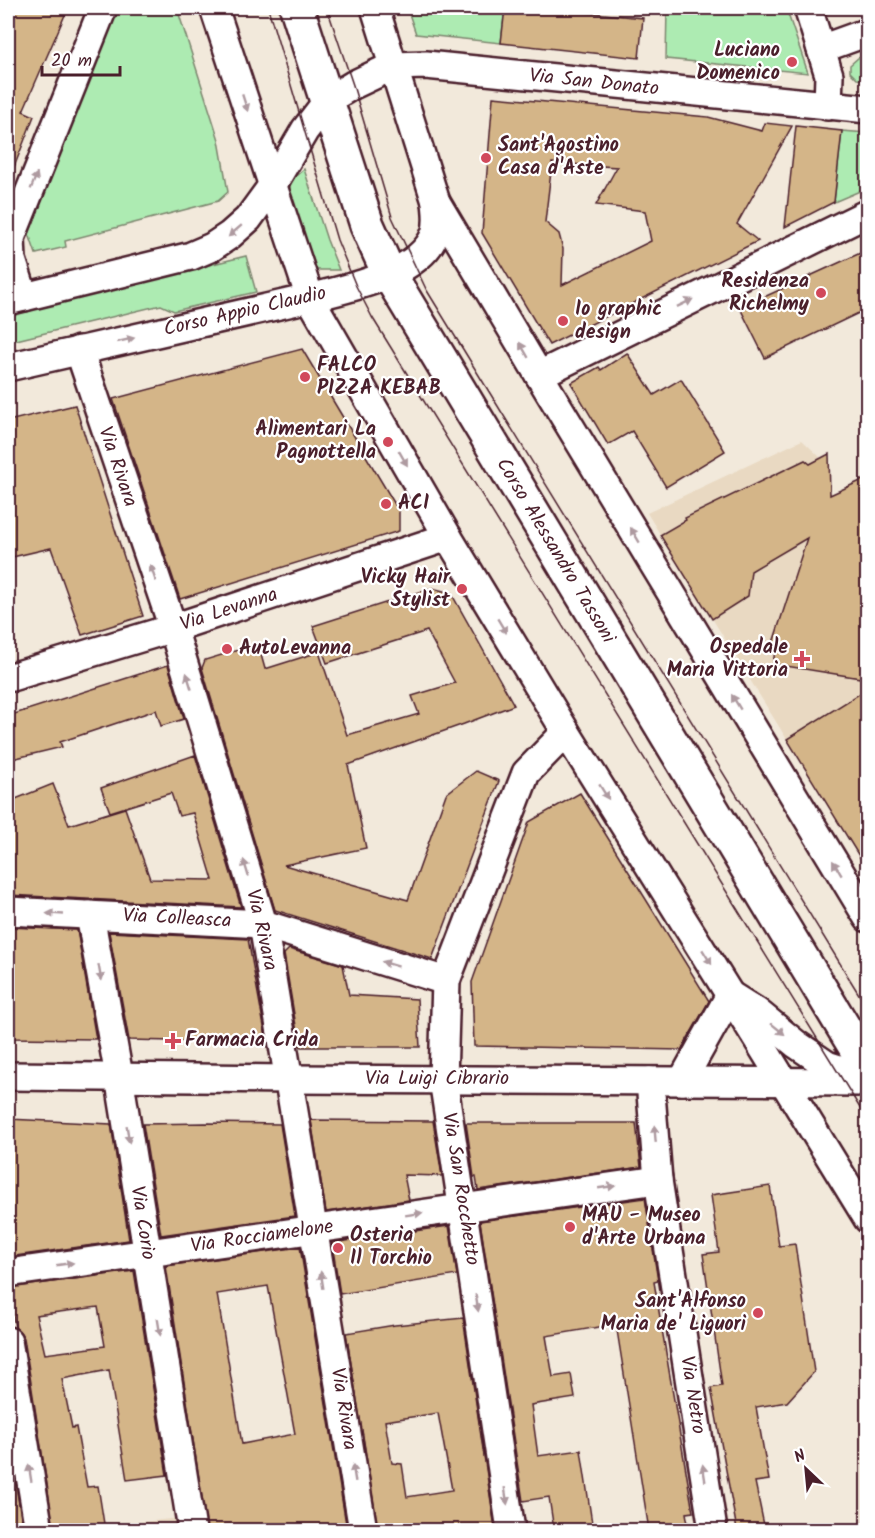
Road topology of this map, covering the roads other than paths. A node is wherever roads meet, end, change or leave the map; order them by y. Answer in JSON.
{"nodes":[{"id":1,"x":103,"y":8,"type":"edge"},
{"id":2,"x":214,"y":8,"type":"edge"},
{"id":3,"x":297,"y":8,"type":"edge"},
{"id":4,"x":375,"y":8,"type":"edge"},
{"id":5,"x":808,"y":8,"type":"edge"},
{"id":6,"x":867,"y":32,"type":"edge"},
{"id":7,"x":821,"y":49,"type":"junction"},
{"id":8,"x":393,"y":66,"type":"junction"},
{"id":9,"x":328,"y":100,"type":"junction"},
{"id":10,"x":828,"y":106,"type":"junction"},
{"id":11,"x":867,"y":109,"type":"edge"},
{"id":12,"x":272,"y":186,"type":"junction"},
{"id":13,"x":436,"y":202,"type":"junction"},
{"id":14,"x":867,"y":213,"type":"edge"},
{"id":15,"x":389,"y":274,"type":"junction"},
{"id":16,"x":310,"y":298,"type":"junction"},
{"id":17,"x":16,"y":299,"type":"edge"},
{"id":18,"x":79,"y":350,"type":"junction"},
{"id":19,"x":8,"y":367,"type":"edge"},
{"id":20,"x":538,"y":375,"type":"junction"},
{"id":21,"x":448,"y":537,"type":"junction"},
{"id":22,"x":172,"y":628,"type":"junction"},
{"id":23,"x":8,"y":678,"type":"edge"},
{"id":24,"x":566,"y":732,"type":"junction"},
{"id":25,"x":8,"y":911,"type":"edge"},
{"id":26,"x":90,"y":915,"type":"junction"},
{"id":27,"x":867,"y":918,"type":"edge"},
{"id":28,"x":263,"y":924,"type":"junction"},
{"id":29,"x":446,"y":981,"type":"junction"},
{"id":30,"x":730,"y":994,"type":"junction"},
{"id":31,"x":867,"y":1068,"type":"edge"},
{"id":32,"x":8,"y":1076,"type":"edge"},
{"id":33,"x":119,"y":1076,"type":"junction"},
{"id":34,"x":289,"y":1079,"type":"junction"},
{"id":35,"x":443,"y":1079,"type":"junction"},
{"id":36,"x":867,"y":1080,"type":"edge"},
{"id":37,"x":650,"y":1081,"type":"junction"},
{"id":38,"x":682,"y":1081,"type":"junction"},
{"id":39,"x":784,"y":1081,"type":"junction"},
{"id":40,"x":658,"y":1180,"type":"junction"},
{"id":41,"x":462,"y":1207,"type":"junction"},
{"id":42,"x":867,"y":1219,"type":"edge"},
{"id":43,"x":314,"y":1230,"type":"junction"},
{"id":44,"x":147,"y":1252,"type":"junction"},
{"id":45,"x":8,"y":1273,"type":"edge"},
{"id":46,"x":8,"y":1341,"type":"edge"},
{"id":47,"x":39,"y":1530,"type":"edge"},
{"id":48,"x":192,"y":1530,"type":"edge"},
{"id":49,"x":363,"y":1530,"type":"edge"},
{"id":50,"x":511,"y":1530,"type":"edge"},
{"id":51,"x":713,"y":1530,"type":"edge"}],
"edges":[{"from":17,"to":1,"type":"street","one_way":true},
{"from":2,"to":12,"type":"street","one_way":true},
{"from":3,"to":9,"type":"main road","name":"Corso Alessandro Tassoni"},
{"from":4,"to":8,"type":"street"},
{"from":5,"to":7,"type":"street"},
{"from":6,"to":7,"type":"street"},
{"from":7,"to":10,"type":"street"},
{"from":8,"to":9,"type":"street","name":"Via San Donato"},
{"from":8,"to":10,"type":"street","name":"Via San Donato"},
{"from":8,"to":13,"type":"street"},
{"from":9,"to":12,"type":"street"},
{"from":9,"to":15,"type":"main road","name":"Corso Alessandro Tassoni"},
{"from":10,"to":11,"type":"street","name":"Via San Donato"},
{"from":12,"to":16,"type":"street"},
{"from":12,"to":17,"type":"street","one_way":true},
{"from":13,"to":15,"type":"street","name":"Corso Appio Claudio"},
{"from":20,"to":13,"type":"street","one_way":true},
{"from":20,"to":14,"type":"street","one_way":true},
{"from":15,"to":16,"type":"street","name":"Corso Appio Claudio"},
{"from":15,"to":31,"type":"main road","name":"Corso Alessandro Tassoni"},
{"from":18,"to":16,"type":"street","name":"Corso Appio Claudio","one_way":true},
{"from":16,"to":21,"type":"street","one_way":true},
{"from":18,"to":19,"type":"street","name":"Corso Appio Claudio"},
{"from":22,"to":18,"type":"street","name":"Via Rivara","one_way":true},
{"from":27,"to":20,"type":"street","one_way":true},
{"from":21,"to":22,"type":"street","name":"Via Levanna"},
{"from":21,"to":24,"type":"street","one_way":true},
{"from":22,"to":23,"type":"street","name":"Via Levanna"},
{"from":28,"to":22,"type":"street","name":"Via Rivara","one_way":true},
{"from":24,"to":29,"type":"street","name":"Via San Rocchetto"},
{"from":24,"to":30,"type":"street","one_way":true},
{"from":26,"to":25,"type":"street","name":"Via Colleasca","one_way":true},
{"from":26,"to":28,"type":"street","name":"Via Colleasca"},
{"from":26,"to":33,"type":"street","name":"Via Corio","one_way":true},
{"from":29,"to":28,"type":"street","name":"Via Colleasca","one_way":true},
{"from":28,"to":34,"type":"street","name":"Via Rivara"},
{"from":29,"to":35,"type":"street","name":"Via San Rocchetto"},
{"from":30,"to":36,"type":"street","one_way":true},
{"from":30,"to":38,"type":"street"},
{"from":30,"to":39,"type":"street"},
{"from":32,"to":33,"type":"street","name":"Via Luigi Cibrario"},
{"from":33,"to":34,"type":"street","name":"Via Luigi Cibrario"},
{"from":33,"to":44,"type":"street","name":"Via Corio","one_way":true},
{"from":34,"to":35,"type":"street","name":"Via Luigi Cibrario"},
{"from":34,"to":43,"type":"street","name":"Via Rivara"},
{"from":35,"to":37,"type":"street","name":"Via Luigi Cibrario"},
{"from":35,"to":41,"type":"street","name":"Via San Rocchetto"},
{"from":36,"to":39,"type":"street","name":"Via Luigi Cibrario"},
{"from":37,"to":38,"type":"street","name":"Via Luigi Cibrario"},
{"from":40,"to":37,"type":"street","name":"Via Netro","one_way":true},
{"from":38,"to":39,"type":"street","name":"Via Luigi Cibrario"},
{"from":39,"to":42,"type":"street"},
{"from":41,"to":40,"type":"street","name":"Via Rocciamelone","one_way":true},
{"from":51,"to":40,"type":"street","name":"Via Netro","one_way":true},
{"from":43,"to":41,"type":"street","name":"Via Rocciamelone","one_way":true},
{"from":41,"to":50,"type":"street","name":"Via San Rocchetto","one_way":true},
{"from":43,"to":44,"type":"street","name":"Via Rocciamelone"},
{"from":49,"to":43,"type":"street","name":"Via Rivara","one_way":true},
{"from":45,"to":44,"type":"street","name":"Via Rocciamelone","one_way":true},
{"from":44,"to":48,"type":"street","name":"Via Corio","one_way":true},
{"from":47,"to":46,"type":"street","one_way":true}]}
